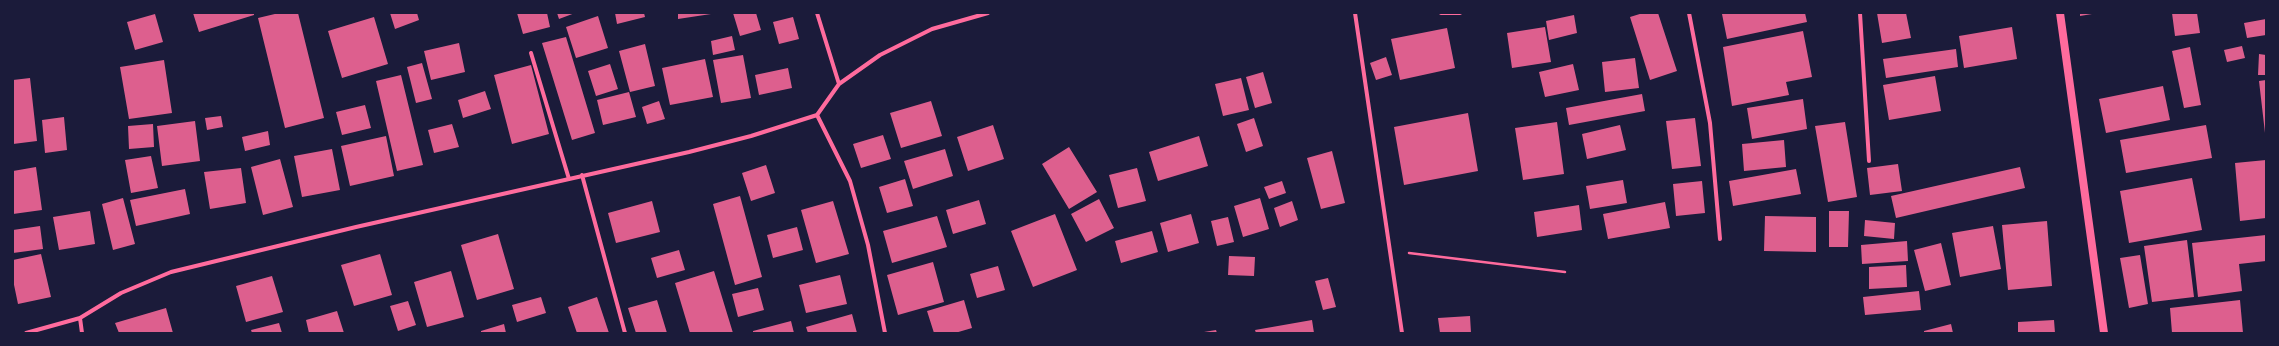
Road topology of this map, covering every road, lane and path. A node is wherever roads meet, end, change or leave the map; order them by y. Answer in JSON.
{"nodes":[{"id":1,"x":817,"y":13,"type":"edge"},
{"id":2,"x":988,"y":13,"type":"edge"},
{"id":3,"x":1355,"y":13,"type":"edge"},
{"id":4,"x":1441,"y":13,"type":"edge"},
{"id":5,"x":1460,"y":13,"type":"edge"},
{"id":6,"x":1689,"y":13,"type":"edge"},
{"id":7,"x":1860,"y":13,"type":"edge"},
{"id":8,"x":2060,"y":13,"type":"edge"},
{"id":9,"x":531,"y":53,"type":"dead end"},
{"id":10,"x":839,"y":84,"type":"junction"},
{"id":11,"x":817,"y":115,"type":"junction"},
{"id":12,"x":1869,"y":161,"type":"dead end"},
{"id":13,"x":582,"y":176,"type":"junction"},
{"id":14,"x":569,"y":178,"type":"junction"},
{"id":15,"x":1720,"y":239,"type":"dead end"},
{"id":16,"x":1390,"y":250,"type":"junction"},
{"id":17,"x":1565,"y":272,"type":"dead end"},
{"id":18,"x":80,"y":318,"type":"junction"},
{"id":19,"x":26,"y":333,"type":"edge"},
{"id":20,"x":82,"y":333,"type":"edge"},
{"id":21,"x":625,"y":333,"type":"edge"},
{"id":22,"x":885,"y":333,"type":"edge"},
{"id":23,"x":1402,"y":333,"type":"edge"},
{"id":24,"x":2104,"y":333,"type":"edge"}],
"edges":[{"from":1,"to":10,"type":"street"},
{"from":2,"to":10,"type":"street"},
{"from":3,"to":16,"type":"street"},
{"from":4,"to":5,"type":"street"},
{"from":6,"to":15,"type":"street"},
{"from":7,"to":12,"type":"street"},
{"from":8,"to":24,"type":"main road"},
{"from":9,"to":14,"type":"street"},
{"from":10,"to":11,"type":"street"},
{"from":11,"to":13,"type":"street"},
{"from":11,"to":22,"type":"street"},
{"from":13,"to":14,"type":"street"},
{"from":13,"to":21,"type":"street"},
{"from":14,"to":18,"type":"street"},
{"from":16,"to":17,"type":"path"},
{"from":16,"to":23,"type":"street"},
{"from":18,"to":19,"type":"street"},
{"from":18,"to":20,"type":"street"}]}
